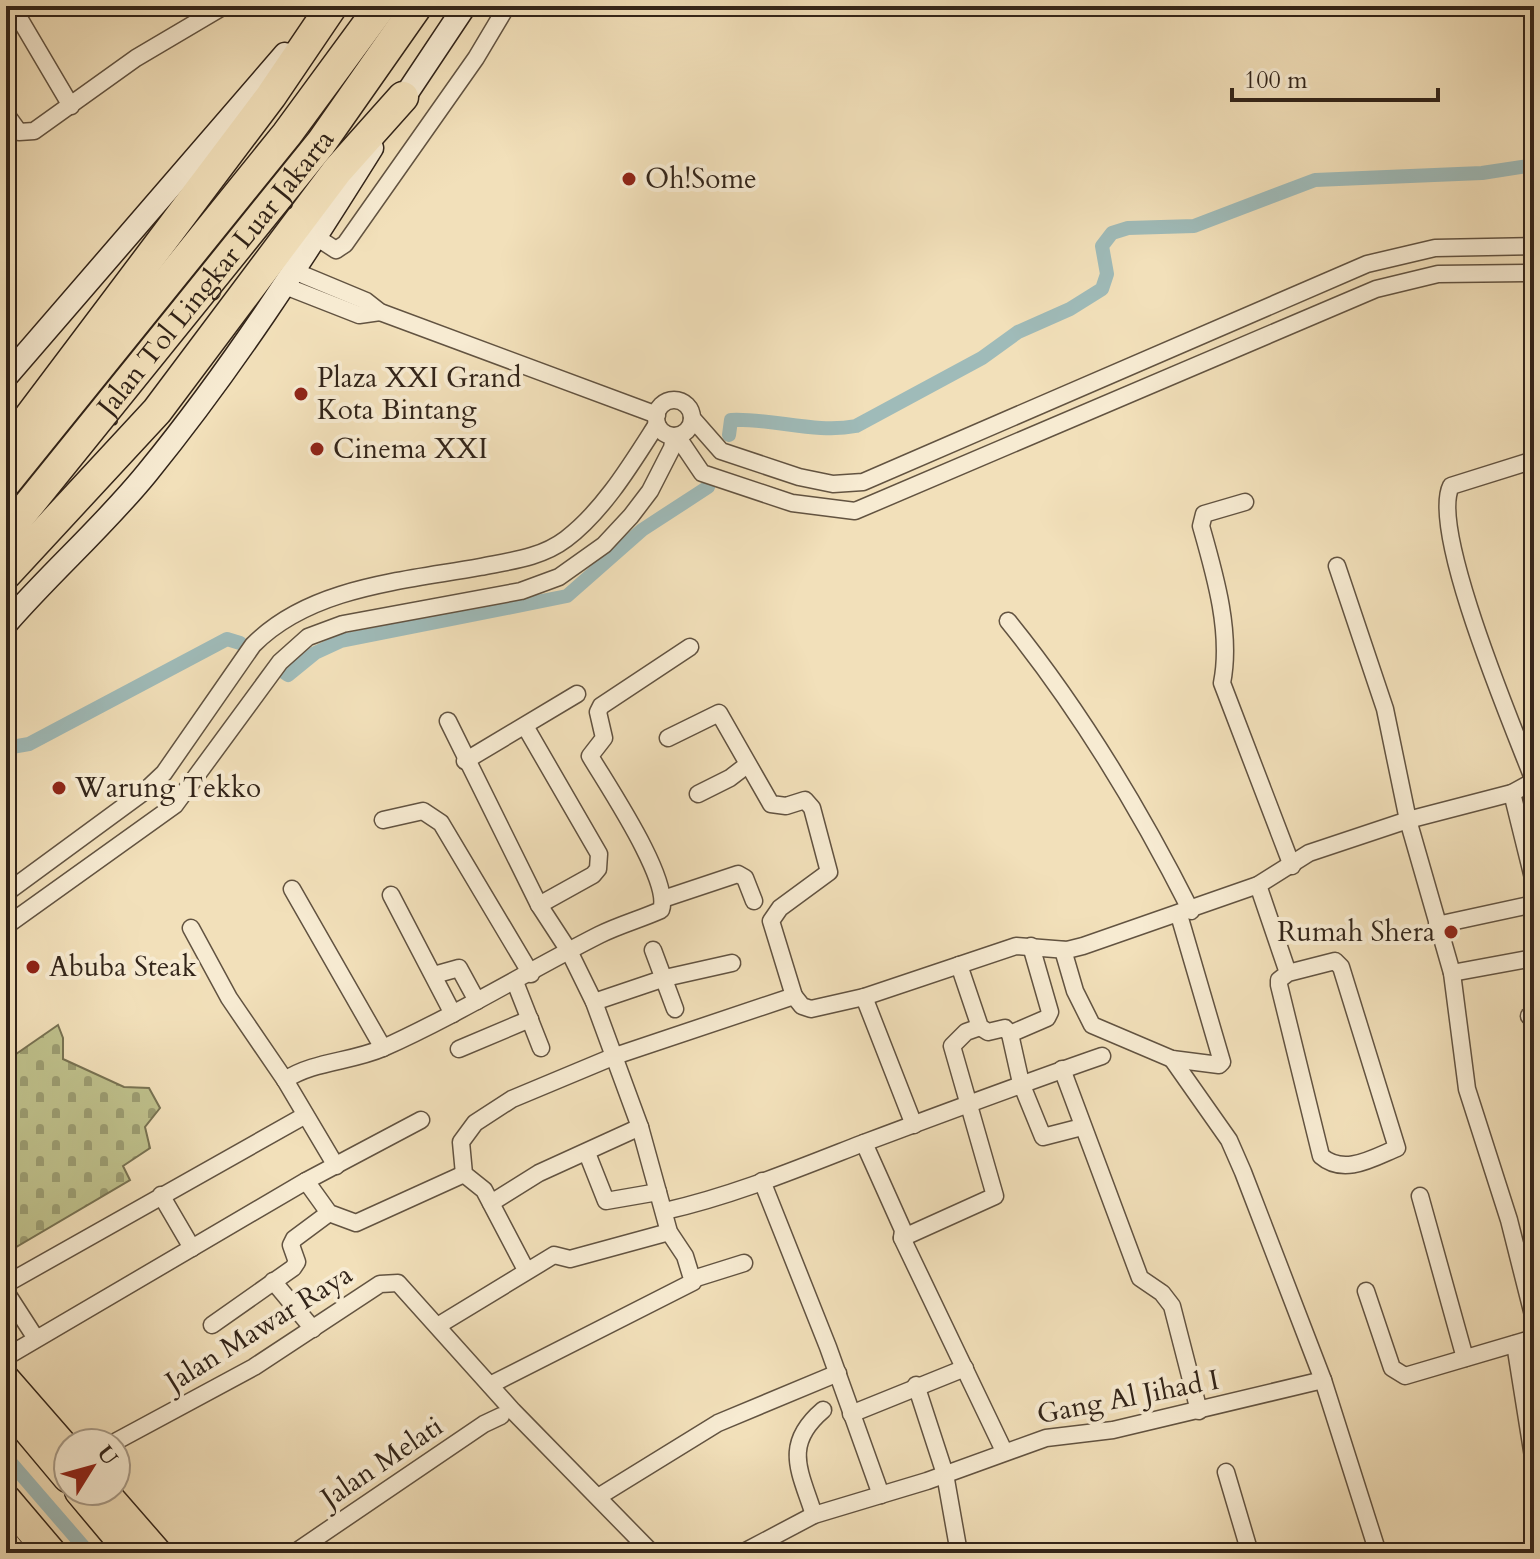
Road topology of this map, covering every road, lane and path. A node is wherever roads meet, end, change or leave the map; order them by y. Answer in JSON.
{"nodes":[{"id":1,"x":12,"y":6,"type":"edge"},
{"id":2,"x":224,"y":6,"type":"edge"},
{"id":3,"x":329,"y":6,"type":"edge"},
{"id":4,"x":381,"y":6,"type":"edge"},
{"id":5,"x":417,"y":6,"type":"edge"},
{"id":6,"x":465,"y":6,"type":"edge"},
{"id":7,"x":507,"y":6,"type":"edge"},
{"id":8,"x":403,"y":97,"type":"junction"},
{"id":9,"x":71,"y":106,"type":"junction"},
{"id":10,"x":6,"y":114,"type":"edge"},
{"id":11,"x":316,"y":237,"type":"junction"},
{"id":12,"x":1534,"y":246,"type":"edge"},
{"id":13,"x":1534,"y":273,"type":"edge"},
{"id":14,"x":290,"y":279,"type":"junction"},
{"id":15,"x":1321,"y":284,"type":"junction"},
{"id":16,"x":1332,"y":309,"type":"junction"},
{"id":17,"x":6,"y":377,"type":"edge"},
{"id":18,"x":692,"y":418,"type":"junction"},
{"id":19,"x":657,"y":420,"type":"junction"},
{"id":20,"x":676,"y":436,"type":"junction"},
{"id":21,"x":6,"y":448,"type":"edge"},
{"id":22,"x":1534,"y":460,"type":"edge"},
{"id":23,"x":6,"y":482,"type":"edge"},
{"id":24,"x":1245,"y":502,"type":"dead end"},
{"id":25,"x":6,"y":533,"type":"edge"},
{"id":26,"x":1337,"y":566,"type":"dead end"},
{"id":27,"x":6,"y":574,"type":"edge"},
{"id":28,"x":1008,"y":621,"type":"dead end"},
{"id":29,"x":6,"y":624,"type":"edge"},
{"id":30,"x":690,"y":647,"type":"dead end"},
{"id":31,"x":577,"y":694,"type":"dead end"},
{"id":32,"x":448,"y":721,"type":"dead end"},
{"id":33,"x":525,"y":726,"type":"junction"},
{"id":34,"x":668,"y":738,"type":"dead end"},
{"id":35,"x":465,"y":761,"type":"junction"},
{"id":36,"x":747,"y":765,"type":"junction"},
{"id":37,"x":1534,"y":781,"type":"edge"},
{"id":38,"x":1512,"y":793,"type":"junction"},
{"id":39,"x":698,"y":794,"type":"dead end"},
{"id":40,"x":383,"y":820,"type":"dead end"},
{"id":41,"x":1408,"y":820,"type":"junction"},
{"id":42,"x":1292,"y":866,"type":"junction"},
{"id":43,"x":1534,"y":882,"type":"edge"},
{"id":44,"x":1258,"y":885,"type":"junction"},
{"id":45,"x":292,"y":889,"type":"dead end"},
{"id":46,"x":6,"y":893,"type":"edge"},
{"id":47,"x":391,"y":895,"type":"dead end"},
{"id":48,"x":663,"y":899,"type":"junction"},
{"id":49,"x":754,"y":901,"type":"dead end"},
{"id":50,"x":1534,"y":904,"type":"edge"},
{"id":51,"x":539,"y":905,"type":"junction"},
{"id":52,"x":1185,"y":913,"type":"junction"},
{"id":53,"x":1437,"y":925,"type":"junction"},
{"id":54,"x":6,"y":926,"type":"edge"},
{"id":55,"x":191,"y":928,"type":"dead end"},
{"id":56,"x":1031,"y":946,"type":"junction"},
{"id":57,"x":653,"y":950,"type":"dead end"},
{"id":58,"x":1063,"y":950,"type":"junction"},
{"id":59,"x":569,"y":951,"type":"junction"},
{"id":60,"x":1534,"y":958,"type":"edge"},
{"id":61,"x":732,"y":963,"type":"dead end"},
{"id":62,"x":959,"y":965,"type":"junction"},
{"id":63,"x":1288,"y":973,"type":"junction"},
{"id":64,"x":1452,"y":973,"type":"junction"},
{"id":65,"x":434,"y":975,"type":"junction"},
{"id":66,"x":523,"y":978,"type":"junction"},
{"id":67,"x":665,"y":978,"type":"junction"},
{"id":68,"x":794,"y":996,"type":"junction"},
{"id":69,"x":864,"y":997,"type":"junction"},
{"id":70,"x":477,"y":1001,"type":"junction"},
{"id":71,"x":594,"y":1002,"type":"junction"},
{"id":72,"x":675,"y":1009,"type":"dead end"},
{"id":73,"x":453,"y":1014,"type":"junction"},
{"id":74,"x":530,"y":1019,"type":"junction"},
{"id":75,"x":980,"y":1027,"type":"junction"},
{"id":76,"x":1010,"y":1034,"type":"junction"},
{"id":77,"x":383,"y":1048,"type":"junction"},
{"id":78,"x":541,"y":1048,"type":"dead end"},
{"id":79,"x":459,"y":1049,"type":"dead end"},
{"id":80,"x":615,"y":1056,"type":"junction"},
{"id":81,"x":1102,"y":1056,"type":"dead end"},
{"id":82,"x":1172,"y":1059,"type":"junction"},
{"id":83,"x":1062,"y":1069,"type":"junction"},
{"id":84,"x":285,"y":1080,"type":"junction"},
{"id":85,"x":1021,"y":1083,"type":"junction"},
{"id":86,"x":967,"y":1104,"type":"junction"},
{"id":87,"x":304,"y":1116,"type":"junction"},
{"id":88,"x":421,"y":1120,"type":"dead end"},
{"id":89,"x":914,"y":1125,"type":"junction"},
{"id":90,"x":640,"y":1127,"type":"junction"},
{"id":91,"x":1082,"y":1127,"type":"junction"},
{"id":92,"x":864,"y":1143,"type":"junction"},
{"id":93,"x":587,"y":1153,"type":"junction"},
{"id":94,"x":336,"y":1166,"type":"junction"},
{"id":95,"x":464,"y":1174,"type":"junction"},
{"id":96,"x":306,"y":1181,"type":"junction"},
{"id":97,"x":762,"y":1181,"type":"junction"},
{"id":98,"x":658,"y":1192,"type":"junction"},
{"id":99,"x":161,"y":1195,"type":"junction"},
{"id":100,"x":1420,"y":1196,"type":"dead end"},
{"id":101,"x":491,"y":1203,"type":"junction"},
{"id":102,"x":665,"y":1211,"type":"junction"},
{"id":103,"x":329,"y":1213,"type":"junction"},
{"id":104,"x":669,"y":1232,"type":"junction"},
{"id":105,"x":902,"y":1238,"type":"junction"},
{"id":106,"x":192,"y":1248,"type":"junction"},
{"id":107,"x":744,"y":1263,"type":"dead end"},
{"id":108,"x":526,"y":1270,"type":"junction"},
{"id":109,"x":693,"y":1279,"type":"junction"},
{"id":110,"x":273,"y":1281,"type":"junction"},
{"id":111,"x":6,"y":1284,"type":"edge"},
{"id":112,"x":1366,"y":1291,"type":"dead end"},
{"id":113,"x":6,"y":1292,"type":"edge"},
{"id":114,"x":1534,"y":1319,"type":"edge"},
{"id":115,"x":212,"y":1325,"type":"dead end"},
{"id":116,"x":439,"y":1325,"type":"junction"},
{"id":117,"x":313,"y":1329,"type":"junction"},
{"id":118,"x":35,"y":1337,"type":"junction"},
{"id":119,"x":1534,"y":1338,"type":"edge"},
{"id":120,"x":1515,"y":1344,"type":"junction"},
{"id":121,"x":6,"y":1357,"type":"edge"},
{"id":122,"x":1465,"y":1358,"type":"junction"},
{"id":123,"x":965,"y":1368,"type":"junction"},
{"id":124,"x":838,"y":1373,"type":"junction"},
{"id":125,"x":6,"y":1378,"type":"edge"},
{"id":126,"x":1323,"y":1380,"type":"junction"},
{"id":127,"x":490,"y":1385,"type":"junction"},
{"id":128,"x":916,"y":1385,"type":"junction"},
{"id":129,"x":6,"y":1403,"type":"edge"},
{"id":130,"x":823,"y":1410,"type":"dead end"},
{"id":131,"x":1199,"y":1411,"type":"junction"},
{"id":132,"x":851,"y":1414,"type":"junction"},
{"id":133,"x":501,"y":1416,"type":"dead end"},
{"id":134,"x":52,"y":1431,"type":"edge"},
{"id":135,"x":132,"y":1433,"type":"edge"},
{"id":136,"x":1004,"y":1451,"type":"junction"},
{"id":137,"x":52,"y":1458,"type":"edge"},
{"id":138,"x":1534,"y":1463,"type":"edge"},
{"id":139,"x":1226,"y":1472,"type":"dead end"},
{"id":140,"x":945,"y":1474,"type":"junction"},
{"id":141,"x":881,"y":1495,"type":"junction"},
{"id":142,"x":598,"y":1497,"type":"junction"},
{"id":143,"x":6,"y":1500,"type":"edge"},
{"id":144,"x":93,"y":1507,"type":"edge"},
{"id":145,"x":119,"y":1507,"type":"edge"},
{"id":146,"x":814,"y":1515,"type":"junction"},
{"id":147,"x":6,"y":1527,"type":"edge"},
{"id":148,"x":6,"y":1544,"type":"edge"},
{"id":149,"x":13,"y":1553,"type":"edge"},
{"id":150,"x":26,"y":1553,"type":"edge"},
{"id":151,"x":51,"y":1553,"type":"edge"},
{"id":152,"x":132,"y":1553,"type":"edge"},
{"id":153,"x":159,"y":1553,"type":"edge"},
{"id":154,"x":294,"y":1553,"type":"edge"},
{"id":155,"x":652,"y":1553,"type":"edge"},
{"id":156,"x":742,"y":1553,"type":"edge"},
{"id":157,"x":959,"y":1553,"type":"edge"},
{"id":158,"x":1250,"y":1553,"type":"edge"},
{"id":159,"x":1378,"y":1553,"type":"edge"}],
"edges":[{"from":1,"to":9,"type":"street"},
{"from":2,"to":9,"type":"street"},
{"from":3,"to":17,"type":"street"},
{"from":3,"to":21,"type":"highway"},
{"from":4,"to":23,"type":"highway","name":"Jalan Tol Lingkar Luar Jakarta"},
{"from":5,"to":25,"type":"highway","name":"Jalan Tol Lingkar Luar Jakarta"},
{"from":6,"to":8,"type":"street"},
{"from":7,"to":11,"type":"street"},
{"from":8,"to":11,"type":"street"},
{"from":8,"to":27,"type":"highway"},
{"from":9,"to":10,"type":"street"},
{"from":11,"to":14,"type":"street"},
{"from":12,"to":15,"type":"street"},
{"from":13,"to":16,"type":"street"},
{"from":14,"to":19,"type":"street"},
{"from":14,"to":29,"type":"street"},
{"from":15,"to":16,"type":"street"},
{"from":15,"to":18,"type":"street"},
{"from":16,"to":20,"type":"street"},
{"from":18,"to":19,"type":"street"},
{"from":18,"to":20,"type":"street"},
{"from":19,"to":20,"type":"street"},
{"from":19,"to":46,"type":"street"},
{"from":20,"to":54,"type":"street"},
{"from":22,"to":37,"type":"street"},
{"from":24,"to":42,"type":"street"},
{"from":26,"to":41,"type":"street"},
{"from":28,"to":52,"type":"street"},
{"from":30,"to":48,"type":"street"},
{"from":31,"to":33,"type":"street"},
{"from":32,"to":35,"type":"street"},
{"from":33,"to":35,"type":"street"},
{"from":33,"to":51,"type":"street"},
{"from":34,"to":36,"type":"street"},
{"from":35,"to":51,"type":"street"},
{"from":36,"to":39,"type":"street"},
{"from":36,"to":68,"type":"street"},
{"from":37,"to":38,"type":"street"},
{"from":38,"to":41,"type":"street"},
{"from":38,"to":43,"type":"street"},
{"from":40,"to":66,"type":"street"},
{"from":41,"to":42,"type":"street"},
{"from":41,"to":53,"type":"street"},
{"from":42,"to":44,"type":"street"},
{"from":44,"to":52,"type":"street"},
{"from":44,"to":63,"type":"street"},
{"from":45,"to":77,"type":"street"},
{"from":47,"to":65,"type":"street"},
{"from":48,"to":49,"type":"street"},
{"from":48,"to":59,"type":"street"},
{"from":50,"to":53,"type":"street"},
{"from":51,"to":59,"type":"street"},
{"from":52,"to":58,"type":"street"},
{"from":52,"to":82,"type":"street"},
{"from":53,"to":64,"type":"street"},
{"from":55,"to":84,"type":"street"},
{"from":56,"to":58,"type":"street"},
{"from":56,"to":62,"type":"street"},
{"from":56,"to":76,"type":"street"},
{"from":57,"to":67,"type":"street"},
{"from":58,"to":82,"type":"street"},
{"from":59,"to":66,"type":"street"},
{"from":59,"to":71,"type":"street"},
{"from":60,"to":64,"type":"street"},
{"from":61,"to":67,"type":"street"},
{"from":62,"to":69,"type":"street"},
{"from":62,"to":75,"type":"street"},
{"from":63,"to":63,"type":"street"},
{"from":64,"to":114,"type":"street"},
{"from":65,"to":70,"type":"street"},
{"from":65,"to":73,"type":"street"},
{"from":66,"to":70,"type":"street"},
{"from":66,"to":74,"type":"street"},
{"from":67,"to":71,"type":"street"},
{"from":67,"to":72,"type":"street"},
{"from":68,"to":69,"type":"street"},
{"from":68,"to":80,"type":"street"},
{"from":69,"to":89,"type":"street"},
{"from":70,"to":73,"type":"street"},
{"from":71,"to":80,"type":"street"},
{"from":73,"to":77,"type":"street"},
{"from":74,"to":78,"type":"street"},
{"from":74,"to":79,"type":"street"},
{"from":75,"to":76,"type":"street"},
{"from":75,"to":86,"type":"street"},
{"from":76,"to":85,"type":"street"},
{"from":77,"to":84,"type":"street"},
{"from":80,"to":90,"type":"street"},
{"from":80,"to":95,"type":"street"},
{"from":81,"to":83,"type":"street"},
{"from":82,"to":126,"type":"street"},
{"from":83,"to":85,"type":"street"},
{"from":83,"to":91,"type":"street"},
{"from":84,"to":87,"type":"street"},
{"from":85,"to":86,"type":"street"},
{"from":85,"to":91,"type":"street"},
{"from":86,"to":89,"type":"street"},
{"from":86,"to":105,"type":"street"},
{"from":87,"to":94,"type":"street"},
{"from":87,"to":99,"type":"street"},
{"from":88,"to":94,"type":"street"},
{"from":89,"to":92,"type":"street"},
{"from":90,"to":93,"type":"street"},
{"from":90,"to":98,"type":"street"},
{"from":91,"to":131,"type":"street"},
{"from":92,"to":97,"type":"street"},
{"from":92,"to":105,"type":"street"},
{"from":93,"to":98,"type":"street"},
{"from":93,"to":101,"type":"street"},
{"from":94,"to":96,"type":"street"},
{"from":95,"to":101,"type":"street"},
{"from":95,"to":103,"type":"street"},
{"from":96,"to":103,"type":"street"},
{"from":96,"to":106,"type":"street"},
{"from":97,"to":102,"type":"street"},
{"from":97,"to":124,"type":"street"},
{"from":98,"to":102,"type":"street"},
{"from":99,"to":106,"type":"street"},
{"from":99,"to":111,"type":"street"},
{"from":100,"to":122,"type":"street"},
{"from":101,"to":108,"type":"street"},
{"from":102,"to":104,"type":"street"},
{"from":103,"to":110,"type":"street"},
{"from":104,"to":108,"type":"street"},
{"from":104,"to":109,"type":"street"},
{"from":105,"to":123,"type":"street"},
{"from":106,"to":118,"type":"street"},
{"from":107,"to":109,"type":"street"},
{"from":108,"to":116,"type":"street"},
{"from":109,"to":127,"type":"street"},
{"from":110,"to":115,"type":"street"},
{"from":110,"to":117,"type":"street"},
{"from":112,"to":122,"type":"street"},
{"from":113,"to":118,"type":"street"},
{"from":116,"to":117,"type":"street","name":"Jalan Mawar Raya"},
{"from":116,"to":127,"type":"street","name":"Jalan Mawar Raya"},
{"from":117,"to":135,"type":"street","name":"Jalan Mawar Raya"},
{"from":118,"to":121,"type":"street"},
{"from":119,"to":120,"type":"street"},
{"from":120,"to":122,"type":"street"},
{"from":120,"to":138,"type":"street"},
{"from":123,"to":128,"type":"street"},
{"from":123,"to":136,"type":"street"},
{"from":124,"to":132,"type":"street"},
{"from":124,"to":142,"type":"street"},
{"from":125,"to":134,"type":"main road"},
{"from":126,"to":131,"type":"street","name":"Gang Al Jihad I"},
{"from":126,"to":159,"type":"street"},
{"from":127,"to":142,"type":"street","name":"Jalan Mawar Raya"},
{"from":128,"to":132,"type":"street"},
{"from":128,"to":140,"type":"street"},
{"from":129,"to":137,"type":"highway"},
{"from":130,"to":146,"type":"street"},
{"from":131,"to":136,"type":"street","name":"Gang Al Jihad I"},
{"from":132,"to":141,"type":"street"},
{"from":133,"to":154,"type":"street","name":"Jalan Melati"},
{"from":136,"to":140,"type":"street","name":"Gang Al Jihad I"},
{"from":139,"to":158,"type":"street"},
{"from":140,"to":141,"type":"street","name":"Gang Al Jihad I"},
{"from":140,"to":157,"type":"street"},
{"from":141,"to":146,"type":"street","name":"Gang Al Jihad I"},
{"from":142,"to":155,"type":"street","name":"Jalan Mawar Raya"},
{"from":143,"to":151,"type":"highway"},
{"from":144,"to":152,"type":"highway"},
{"from":145,"to":153,"type":"main road"},
{"from":146,"to":156,"type":"street","name":"Gang Al Jihad I"},
{"from":147,"to":150,"type":"highway"},
{"from":148,"to":149,"type":"main road"}]}
